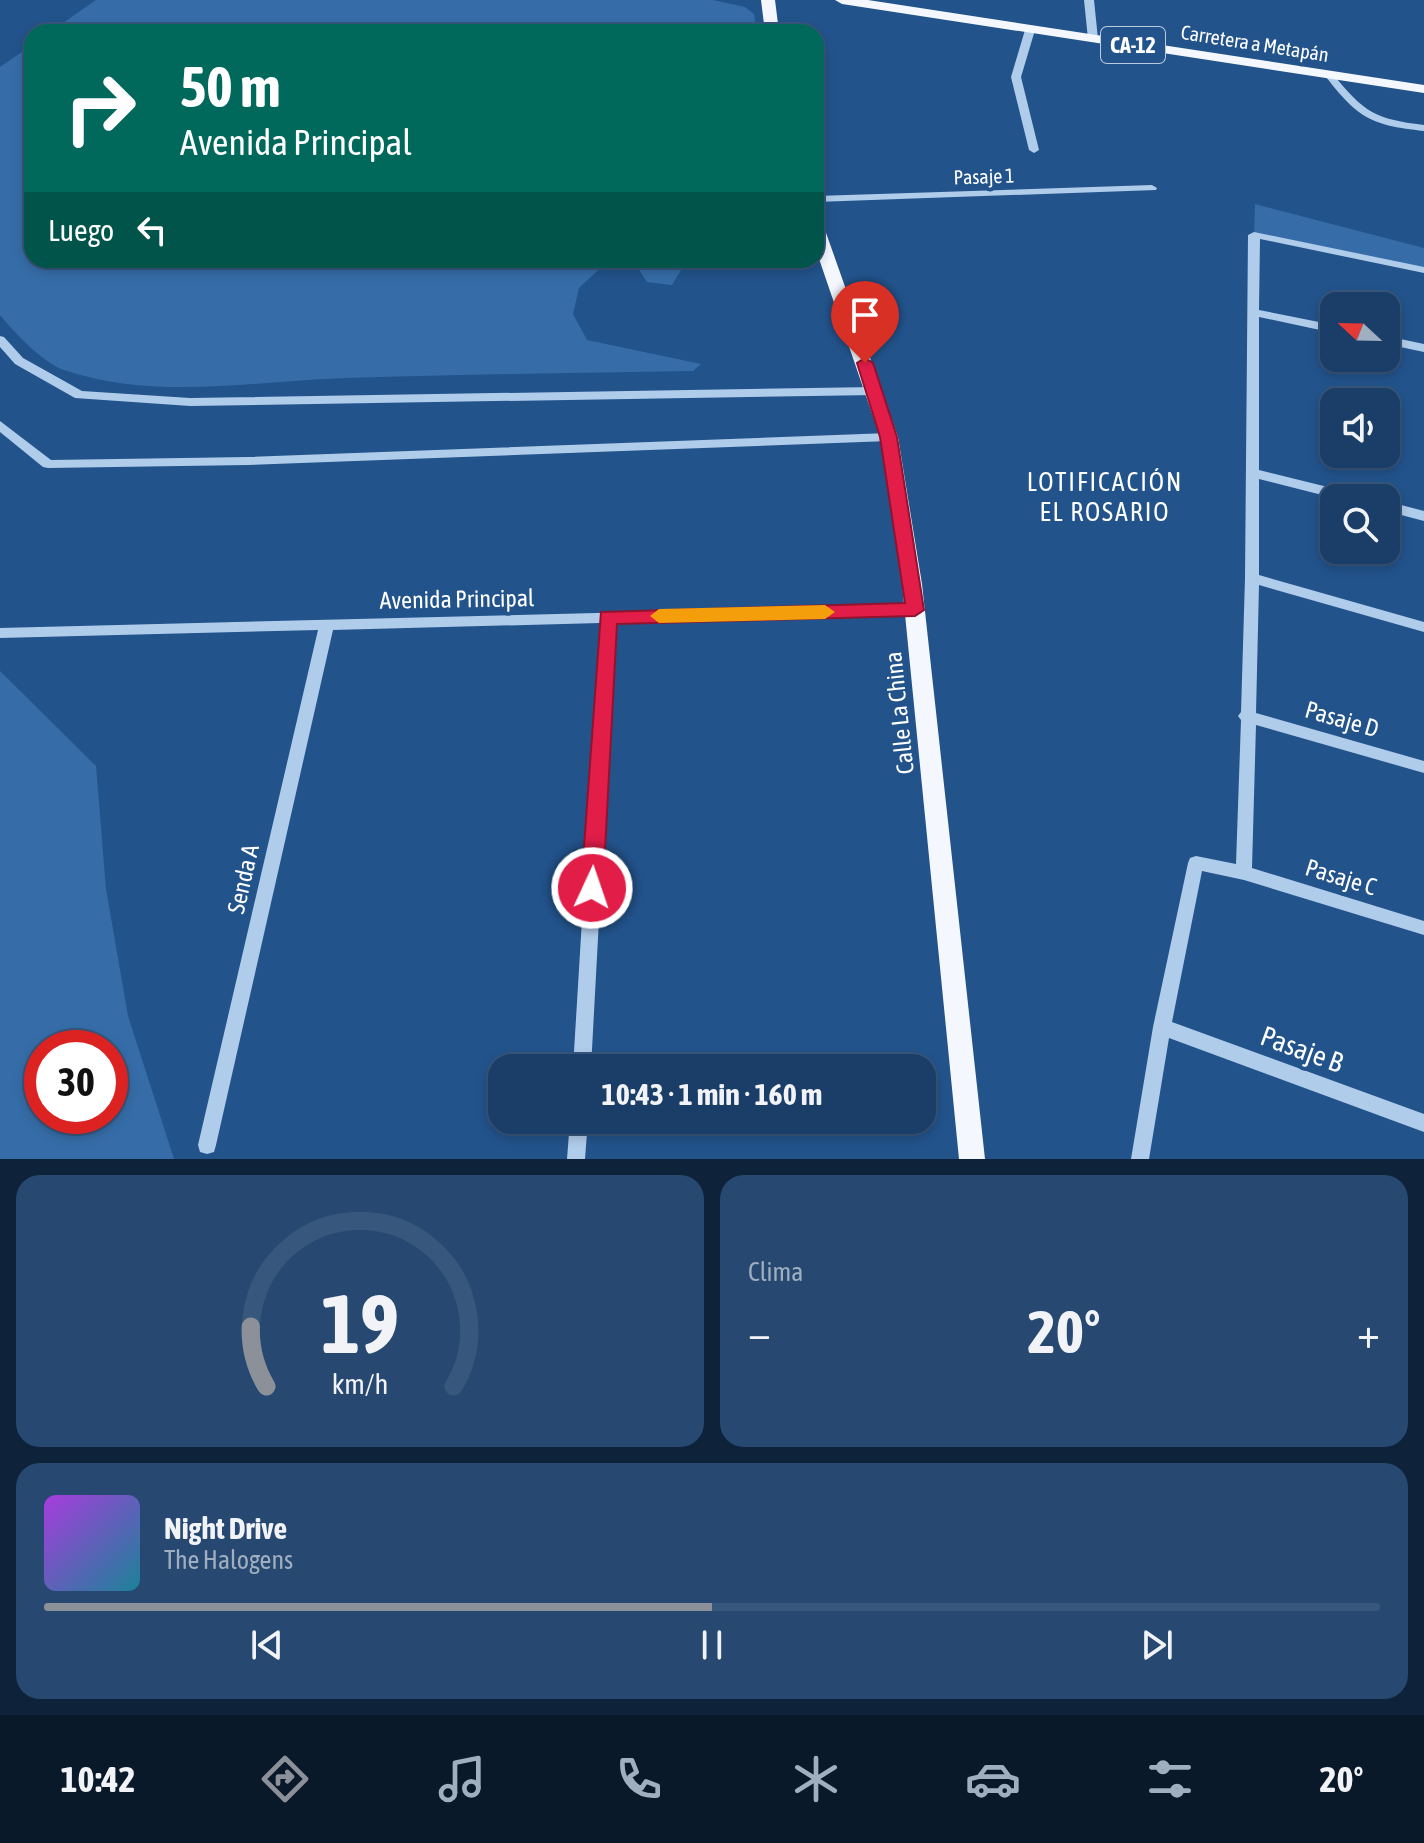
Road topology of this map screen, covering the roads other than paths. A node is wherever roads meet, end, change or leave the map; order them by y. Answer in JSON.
{"nodes":[{"id":1,"x":768,"y":0,"type":"edge"},
{"id":2,"x":842,"y":0,"type":"edge"},
{"id":3,"x":1089,"y":0,"type":"edge"},
{"id":4,"x":771,"y":24,"type":"edge"},
{"id":5,"x":1030,"y":30,"type":"junction"},
{"id":6,"x":1093,"y":39,"type":"junction"},
{"id":7,"x":1329,"y":75,"type":"junction"},
{"id":8,"x":1424,"y":89,"type":"edge"},
{"id":9,"x":1424,"y":128,"type":"edge"},
{"id":10,"x":1034,"y":150,"type":"dead end"},
{"id":11,"x":1152,"y":188,"type":"dead end"},
{"id":12,"x":824,"y":199,"type":"edge"},
{"id":13,"x":824,"y":249,"type":"edge"},
{"id":14,"x":1424,"y":270,"type":"edge"},
{"id":15,"x":1254,"y":312,"type":"junction"},
{"id":16,"x":1320,"y":326,"type":"edge"},
{"id":17,"x":0,"y":340,"type":"edge"},
{"id":18,"x":1400,"y":343,"type":"edge"},
{"id":19,"x":1424,"y":348,"type":"edge"},
{"id":20,"x":875,"y":391,"type":"junction"},
{"id":21,"x":0,"y":425,"type":"edge"},
{"id":22,"x":889,"y":437,"type":"junction"},
{"id":23,"x":1252,"y":473,"type":"junction"},
{"id":24,"x":1320,"y":490,"type":"edge"},
{"id":25,"x":1400,"y":510,"type":"edge"},
{"id":26,"x":1424,"y":516,"type":"edge"},
{"id":27,"x":1252,"y":578,"type":"junction"},
{"id":28,"x":915,"y":610,"type":"junction"},
{"id":29,"x":608,"y":617,"type":"junction"},
{"id":30,"x":327,"y":624,"type":"junction"},
{"id":31,"x":1424,"y":627,"type":"edge"},
{"id":32,"x":0,"y":633,"type":"edge"},
{"id":33,"x":1246,"y":716,"type":"junction"},
{"id":34,"x":1424,"y":767,"type":"edge"},
{"id":35,"x":1244,"y":873,"type":"junction"},
{"id":36,"x":1424,"y":928,"type":"edge"},
{"id":37,"x":1162,"y":1027,"type":"junction"},
{"id":38,"x":583,"y":1054,"type":"edge"},
{"id":39,"x":1424,"y":1123,"type":"edge"},
{"id":40,"x":578,"y":1134,"type":"edge"},
{"id":41,"x":207,"y":1145,"type":"dead end"},
{"id":42,"x":576,"y":1159,"type":"edge"},
{"id":43,"x":972,"y":1159,"type":"edge"},
{"id":44,"x":1140,"y":1159,"type":"edge"}],
"edges":[{"from":1,"to":4,"type":"main road"},
{"from":2,"to":5,"type":"main road","name":"Carretera a Metapán","number":"CA-12"},
{"from":3,"to":6,"type":"street"},
{"from":5,"to":6,"type":"main road","name":"Carretera a Metapán","number":"CA-12"},
{"from":5,"to":10,"type":"street"},
{"from":6,"to":7,"type":"main road","name":"Carretera a Metapán","number":"CA-12"},
{"from":7,"to":8,"type":"main road","name":"Carretera a Metapán","number":"CA-12"},
{"from":7,"to":9,"type":"street"},
{"from":11,"to":12,"type":"street","name":"Pasaje 1"},
{"from":13,"to":20,"type":"main road","name":"Calle La China"},
{"from":14,"to":15,"type":"street"},
{"from":15,"to":16,"type":"street"},
{"from":15,"to":23,"type":"street"},
{"from":17,"to":20,"type":"street"},
{"from":18,"to":19,"type":"street"},
{"from":20,"to":22,"type":"main road","name":"Calle La China"},
{"from":21,"to":22,"type":"street"},
{"from":22,"to":28,"type":"main road","name":"Calle La China"},
{"from":23,"to":24,"type":"street"},
{"from":23,"to":27,"type":"street"},
{"from":25,"to":26,"type":"street"},
{"from":27,"to":31,"type":"street"},
{"from":27,"to":33,"type":"street"},
{"from":28,"to":29,"type":"street","name":"Avenida Principal"},
{"from":28,"to":43,"type":"main road","name":"Calle La China"},
{"from":29,"to":30,"type":"street","name":"Avenida Principal"},
{"from":29,"to":38,"type":"street"},
{"from":30,"to":32,"type":"street","name":"Avenida Principal"},
{"from":30,"to":41,"type":"street","name":"Senda A"},
{"from":33,"to":34,"type":"street","name":"Pasaje D"},
{"from":33,"to":35,"type":"street"},
{"from":35,"to":36,"type":"street","name":"Pasaje C"},
{"from":35,"to":37,"type":"street","name":"Pasaje C"},
{"from":37,"to":39,"type":"street","name":"Pasaje B"},
{"from":37,"to":44,"type":"street"},
{"from":40,"to":42,"type":"street"}]}
